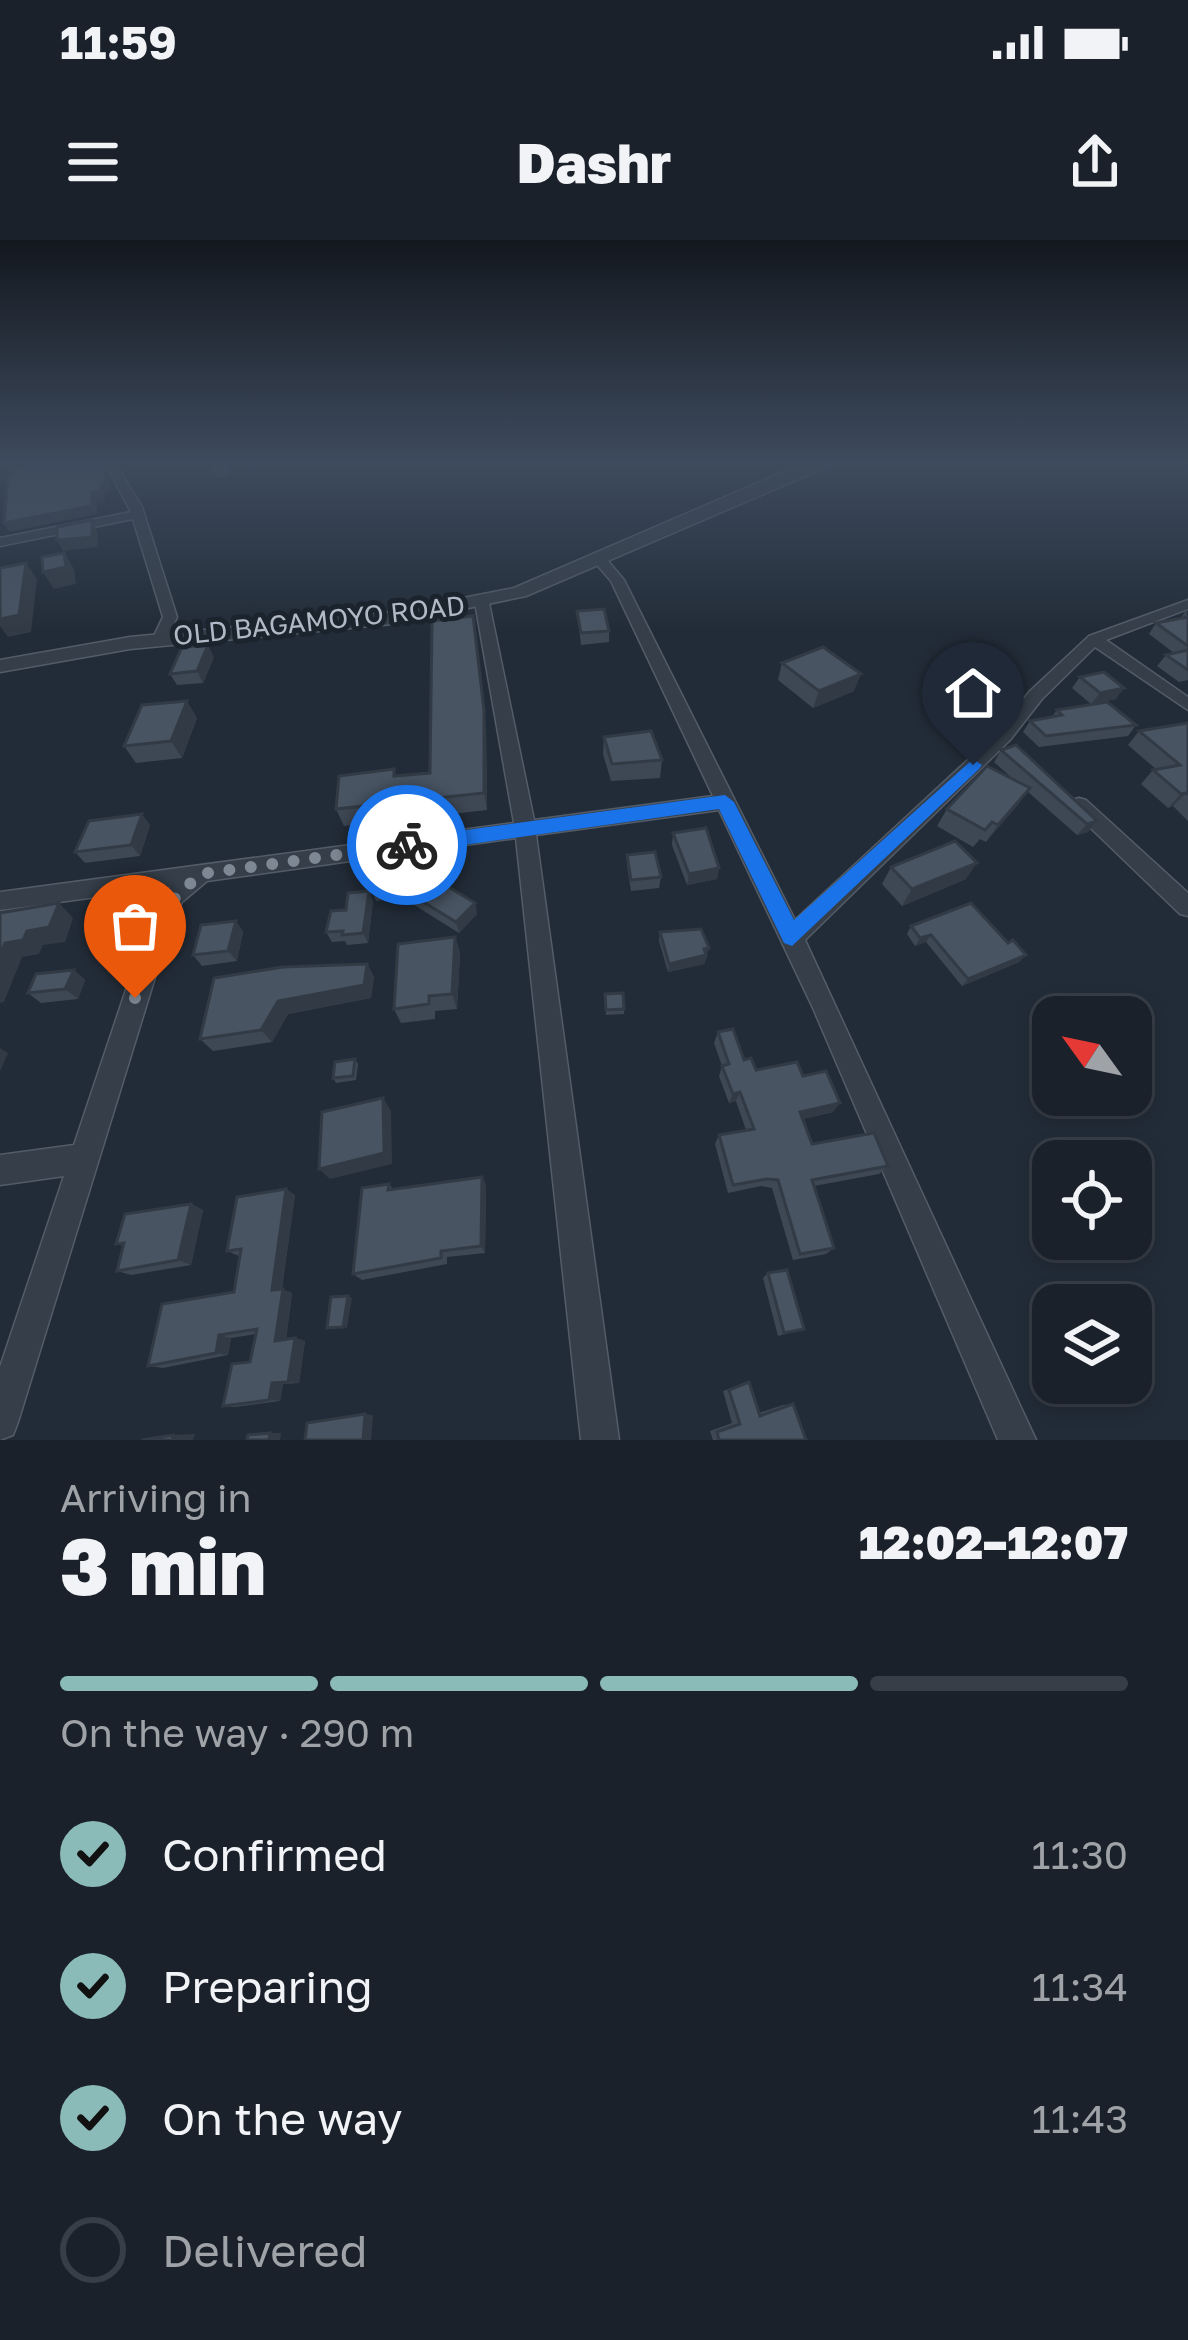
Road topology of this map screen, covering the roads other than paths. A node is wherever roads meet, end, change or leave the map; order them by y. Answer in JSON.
{"nodes":[{"id":1,"x":113,"y":519,"type":"edge"},
{"id":2,"x":140,"y":519,"type":"edge"},
{"id":3,"x":688,"y":519,"type":"edge"},
{"id":4,"x":0,"y":542,"type":"edge"},
{"id":5,"x":598,"y":559,"type":"junction"},
{"id":6,"x":482,"y":602,"type":"junction"},
{"id":7,"x":1188,"y":604,"type":"edge"},
{"id":8,"x":162,"y":636,"type":"junction"},
{"id":9,"x":1094,"y":639,"type":"junction"},
{"id":10,"x":0,"y":666,"type":"edge"},
{"id":11,"x":1188,"y":705,"type":"edge"},
{"id":12,"x":1004,"y":736,"type":"junction"},
{"id":13,"x":1021,"y":752,"type":"edge"},
{"id":14,"x":1056,"y":784,"type":"edge"},
{"id":15,"x":725,"y":802,"type":"junction"},
{"id":16,"x":525,"y":829,"type":"junction"},
{"id":17,"x":219,"y":870,"type":"junction"},
{"id":18,"x":0,"y":901,"type":"edge"},
{"id":19,"x":1188,"y":907,"type":"edge"},
{"id":20,"x":792,"y":937,"type":"junction"},
{"id":21,"x":82,"y":1159,"type":"junction"},
{"id":22,"x":0,"y":1170,"type":"edge"},
{"id":23,"x":0,"y":1422,"type":"edge"},
{"id":24,"x":600,"y":1440,"type":"edge"},
{"id":25,"x":1017,"y":1440,"type":"edge"}],
"edges":[{"from":1,"to":4,"type":"street"},
{"from":2,"to":8,"type":"street"},
{"from":3,"to":5,"type":"street","name":"OLD BAGAMOYO ROAD"},
{"from":5,"to":6,"type":"street","name":"OLD BAGAMOYO ROAD"},
{"from":5,"to":15,"type":"street"},
{"from":6,"to":8,"type":"street","name":"OLD BAGAMOYO ROAD"},
{"from":6,"to":16,"type":"street"},
{"from":7,"to":9,"type":"street"},
{"from":8,"to":10,"type":"street","name":"OLD BAGAMOYO ROAD"},
{"from":9,"to":11,"type":"street"},
{"from":9,"to":12,"type":"street"},
{"from":12,"to":13,"type":"street"},
{"from":12,"to":20,"type":"street"},
{"from":14,"to":19,"type":"street"},
{"from":15,"to":16,"type":"street"},
{"from":15,"to":20,"type":"street"},
{"from":16,"to":17,"type":"street"},
{"from":16,"to":24,"type":"street"},
{"from":17,"to":18,"type":"street"},
{"from":17,"to":21,"type":"street"},
{"from":20,"to":25,"type":"street"},
{"from":21,"to":22,"type":"street"},
{"from":21,"to":23,"type":"street"}]}
